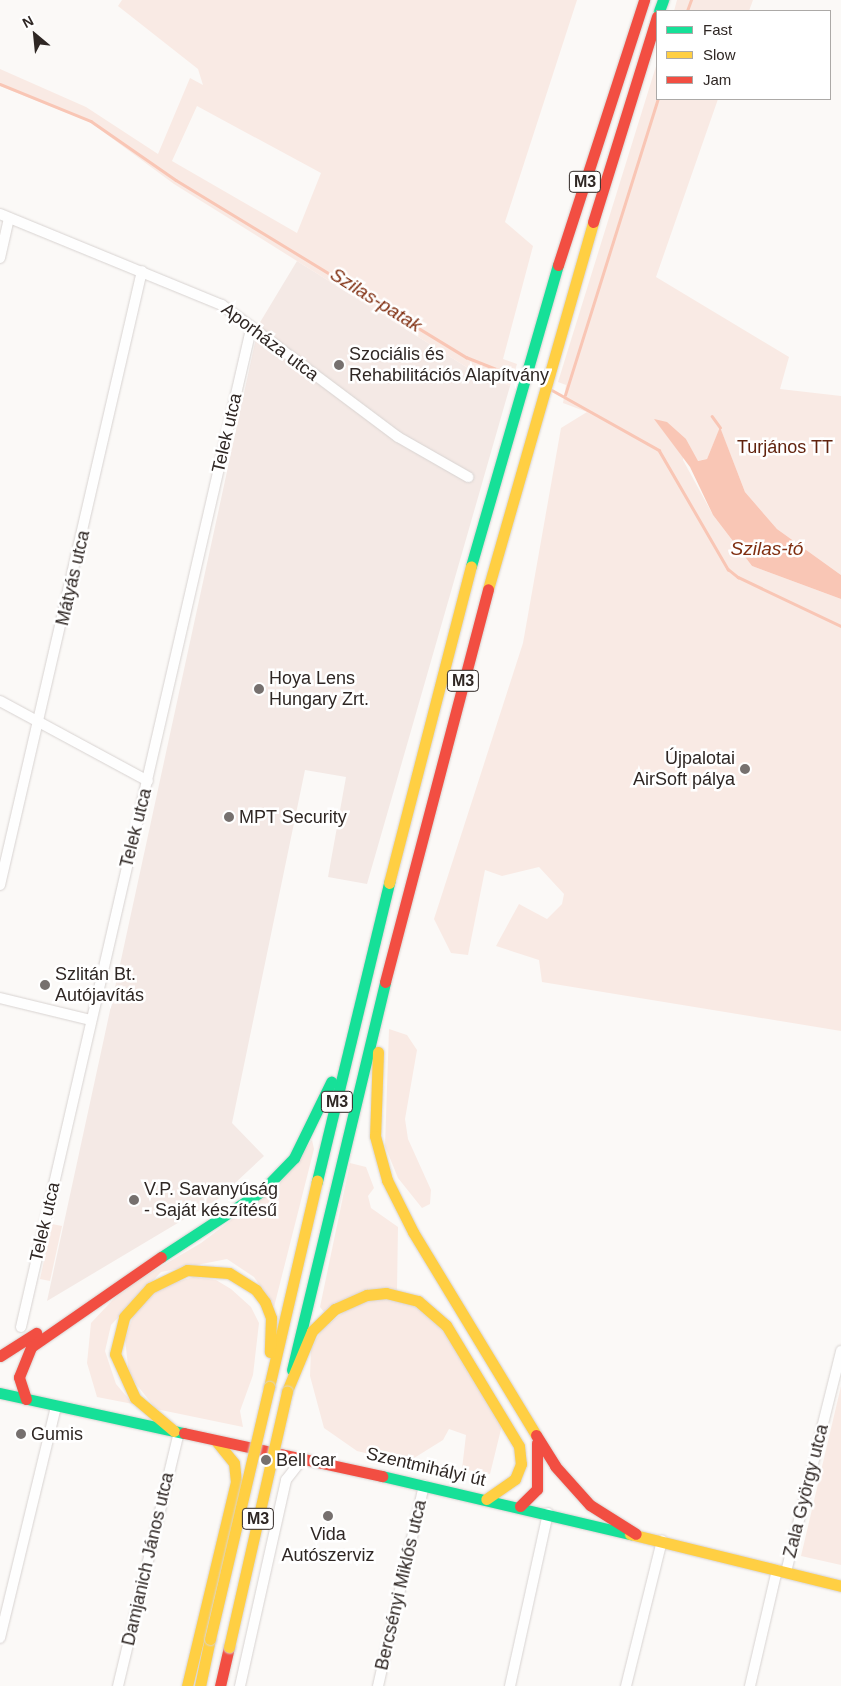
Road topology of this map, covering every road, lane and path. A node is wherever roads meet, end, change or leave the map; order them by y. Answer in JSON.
{"nodes":[{"id":1,"x":644,"y":0,"type":"edge"},
{"id":2,"x":656,"y":20,"type":"edge"},
{"id":3,"x":5,"y":216,"type":"edge"},
{"id":4,"x":0,"y":258,"type":"edge"},
{"id":5,"x":142,"y":271,"type":"junction"},
{"id":6,"x":251,"y":329,"type":"junction"},
{"id":7,"x":468,"y":478,"type":"dead end"},
{"id":8,"x":0,"y":701,"type":"edge"},
{"id":9,"x":40,"y":724,"type":"junction"},
{"id":10,"x":148,"y":781,"type":"junction"},
{"id":11,"x":0,"y":885,"type":"edge"},
{"id":12,"x":389,"y":963,"type":"junction"},
{"id":13,"x":0,"y":998,"type":"edge"},
{"id":14,"x":358,"y":1006,"type":"junction"},
{"id":15,"x":90,"y":1020,"type":"junction"},
{"id":16,"x":71,"y":1316,"type":"junction"},
{"id":17,"x":21,"y":1327,"type":"dead end"},
{"id":18,"x":841,"y":1351,"type":"edge"},
{"id":19,"x":0,"y":1356,"type":"edge"},
{"id":20,"x":292,"y":1370,"type":"junction"},
{"id":21,"x":269,"y":1387,"type":"junction"},
{"id":22,"x":0,"y":1393,"type":"edge"},
{"id":23,"x":26,"y":1399,"type":"junction"},
{"id":24,"x":56,"y":1406,"type":"junction"},
{"id":25,"x":531,"y":1427,"type":"junction"},
{"id":26,"x":176,"y":1432,"type":"junction"},
{"id":27,"x":216,"y":1441,"type":"junction"},
{"id":28,"x":304,"y":1458,"type":"junction"},
{"id":29,"x":424,"y":1485,"type":"junction"},
{"id":30,"x":486,"y":1498,"type":"junction"},
{"id":31,"x":520,"y":1506,"type":"junction"},
{"id":32,"x":548,"y":1513,"type":"junction"},
{"id":33,"x":636,"y":1534,"type":"junction"},
{"id":34,"x":662,"y":1540,"type":"junction"},
{"id":35,"x":782,"y":1571,"type":"junction"},
{"id":36,"x":841,"y":1586,"type":"edge"},
{"id":37,"x":0,"y":1638,"type":"edge"},
{"id":38,"x":118,"y":1686,"type":"edge"},
{"id":39,"x":187,"y":1686,"type":"edge"},
{"id":40,"x":200,"y":1686,"type":"edge"},
{"id":41,"x":220,"y":1686,"type":"edge"},
{"id":42,"x":240,"y":1686,"type":"edge"},
{"id":43,"x":378,"y":1686,"type":"edge"},
{"id":44,"x":510,"y":1686,"type":"edge"},
{"id":45,"x":626,"y":1686,"type":"edge"},
{"id":46,"x":750,"y":1686,"type":"edge"}],
"edges":[{"from":1,"to":14,"type":"main road","number":"M3"},
{"from":2,"to":12,"type":"main road","number":"M3"},
{"from":3,"to":4,"type":"street"},
{"from":3,"to":5,"type":"street","name":"Aporháza utca"},
{"from":5,"to":6,"type":"street","name":"Aporháza utca"},
{"from":5,"to":9,"type":"street","name":"Mátyás utca"},
{"from":6,"to":7,"type":"street","name":"Aporháza utca"},
{"from":6,"to":10,"type":"street","name":"Telek utca"},
{"from":8,"to":9,"type":"street"},
{"from":9,"to":10,"type":"street"},
{"from":9,"to":11,"type":"street","name":"Mátyás utca"},
{"from":10,"to":15,"type":"street","name":"Telek utca"},
{"from":12,"to":20,"type":"main road","number":"M3"},
{"from":12,"to":25,"type":"main road"},
{"from":13,"to":15,"type":"street"},
{"from":14,"to":16,"type":"main road"},
{"from":14,"to":21,"type":"main road","number":"M3"},
{"from":15,"to":17,"type":"street","name":"Telek utca"},
{"from":16,"to":19,"type":"main road"},
{"from":16,"to":23,"type":"main road"},
{"from":18,"to":35,"type":"street","name":"Zala György utca"},
{"from":20,"to":30,"type":"main road"},
{"from":20,"to":41,"type":"main road","number":"M3","bridge":true},
{"from":21,"to":26,"type":"main road"},
{"from":21,"to":40,"type":"main road","number":"M3","bridge":true},
{"from":22,"to":23,"type":"main road","name":"Szentmihályi út"},
{"from":23,"to":24,"type":"main road","name":"Szentmihályi út"},
{"from":24,"to":26,"type":"main road","name":"Szentmihályi út"},
{"from":24,"to":37,"type":"street"},
{"from":25,"to":31,"type":"main road"},
{"from":25,"to":33,"type":"main road"},
{"from":26,"to":27,"type":"main road","name":"Szentmihályi út"},
{"from":26,"to":38,"type":"street","name":"Damjanich János utca"},
{"from":27,"to":28,"type":"main road","name":"Szentmihályi út"},
{"from":27,"to":39,"type":"main road"},
{"from":28,"to":29,"type":"main road","name":"Szentmihályi út"},
{"from":28,"to":42,"type":"street"},
{"from":29,"to":30,"type":"main road","name":"Szentmihályi út"},
{"from":29,"to":43,"type":"street","name":"Bercsényi Miklós utca"},
{"from":30,"to":31,"type":"main road","name":"Szentmihályi út"},
{"from":31,"to":32,"type":"main road","name":"Szentmihályi út"},
{"from":32,"to":33,"type":"main road","name":"Szentmihályi út"},
{"from":32,"to":44,"type":"street"},
{"from":33,"to":34,"type":"main road","name":"Szentmihályi út"},
{"from":34,"to":35,"type":"main road","name":"Szentmihályi út"},
{"from":34,"to":45,"type":"street"},
{"from":35,"to":36,"type":"main road","name":"Szentmihályi út"},
{"from":35,"to":46,"type":"street","name":"Zala György utca"}]}
